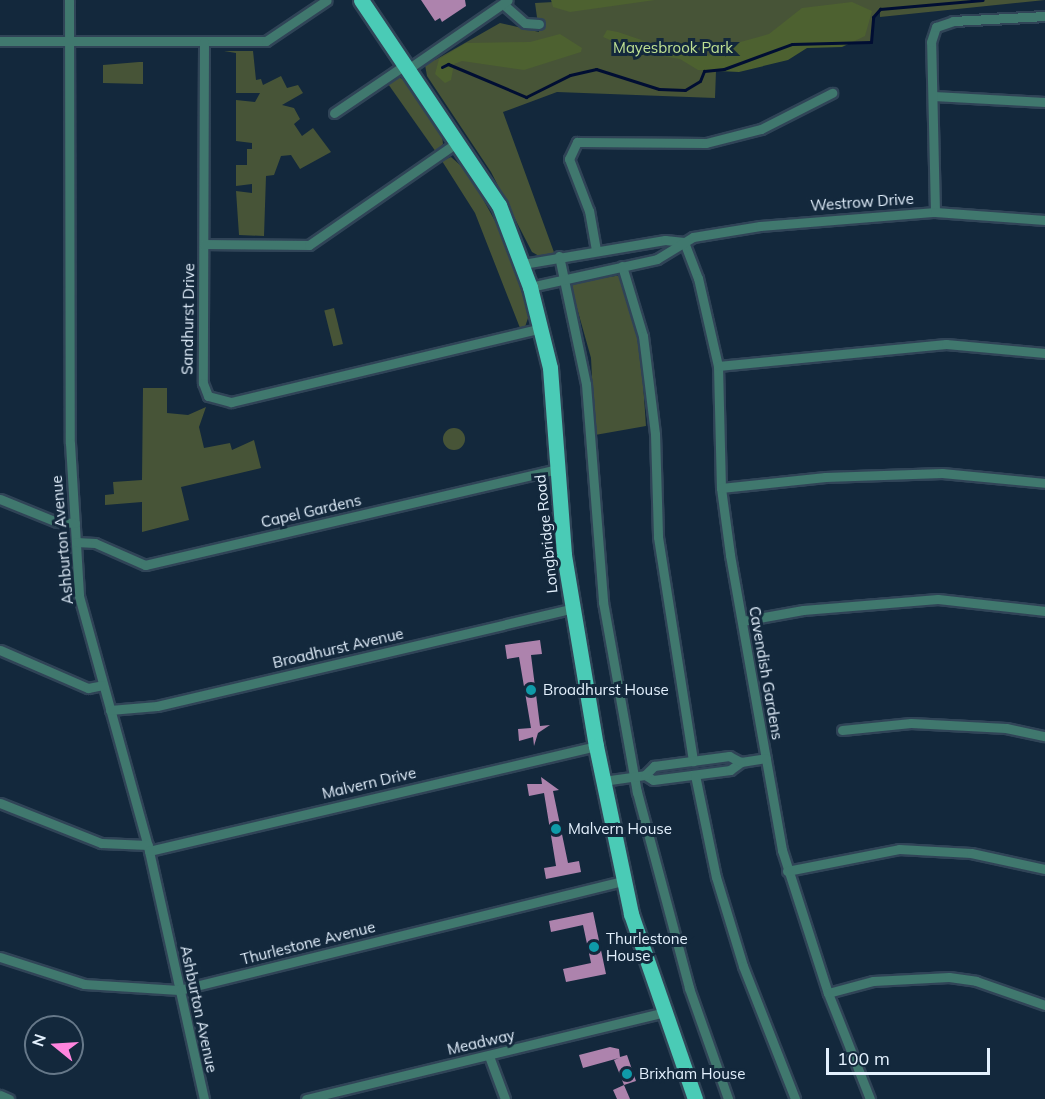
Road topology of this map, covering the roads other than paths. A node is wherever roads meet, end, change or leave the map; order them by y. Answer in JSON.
{"nodes":[{"id":1,"x":69,"y":0,"type":"edge"},
{"id":2,"x":327,"y":0,"type":"edge"},
{"id":3,"x":361,"y":0,"type":"edge"},
{"id":4,"x":506,"y":2,"type":"edge"},
{"id":5,"x":1045,"y":16,"type":"edge"},
{"id":6,"x":539,"y":24,"type":"dead end"},
{"id":7,"x":0,"y":41,"type":"edge"},
{"id":8,"x":69,"y":41,"type":"junction"},
{"id":9,"x":204,"y":42,"type":"junction"},
{"id":10,"x":406,"y":67,"type":"junction"},
{"id":11,"x":832,"y":93,"type":"dead end"},
{"id":12,"x":933,"y":96,"type":"junction"},
{"id":13,"x":1045,"y":102,"type":"edge"},
{"id":14,"x":334,"y":113,"type":"dead end"},
{"id":15,"x":459,"y":142,"type":"junction"},
{"id":16,"x":935,"y":212,"type":"junction"},
{"id":17,"x":1045,"y":220,"type":"edge"},
{"id":18,"x":684,"y":242,"type":"junction"},
{"id":19,"x":204,"y":244,"type":"junction"},
{"id":20,"x":596,"y":250,"type":"junction"},
{"id":21,"x":559,"y":256,"type":"junction"},
{"id":22,"x":523,"y":264,"type":"junction"},
{"id":23,"x":622,"y":266,"type":"junction"},
{"id":24,"x":564,"y":278,"type":"junction"},
{"id":25,"x":530,"y":287,"type":"junction"},
{"id":26,"x":541,"y":328,"type":"junction"},
{"id":27,"x":1045,"y":353,"type":"edge"},
{"id":28,"x":718,"y":366,"type":"junction"},
{"id":29,"x":557,"y":469,"type":"junction"},
{"id":30,"x":1045,"y":483,"type":"edge"},
{"id":31,"x":722,"y":488,"type":"junction"},
{"id":32,"x":0,"y":499,"type":"edge"},
{"id":33,"x":75,"y":523,"type":"junction"},
{"id":34,"x":76,"y":543,"type":"junction"},
{"id":35,"x":572,"y":609,"type":"junction"},
{"id":36,"x":1045,"y":611,"type":"edge"},
{"id":37,"x":742,"y":621,"type":"junction"},
{"id":38,"x":0,"y":650,"type":"edge"},
{"id":39,"x":103,"y":685,"type":"junction"},
{"id":40,"x":110,"y":710,"type":"junction"},
{"id":41,"x":842,"y":730,"type":"dead end"},
{"id":42,"x":1045,"y":736,"type":"edge"},
{"id":43,"x":596,"y":746,"type":"junction"},
{"id":44,"x":766,"y":758,"type":"junction"},
{"id":45,"x":693,"y":761,"type":"junction"},
{"id":46,"x":741,"y":762,"type":"junction"},
{"id":47,"x":645,"y":775,"type":"junction"},
{"id":48,"x":695,"y":775,"type":"junction"},
{"id":49,"x":635,"y":777,"type":"junction"},
{"id":50,"x":603,"y":782,"type":"junction"},
{"id":51,"x":0,"y":803,"type":"edge"},
{"id":52,"x":148,"y":848,"type":"junction"},
{"id":53,"x":1045,"y":870,"type":"edge"},
{"id":54,"x":787,"y":871,"type":"junction"},
{"id":55,"x":623,"y":881,"type":"junction"},
{"id":56,"x":0,"y":957,"type":"edge"},
{"id":57,"x":179,"y":990,"type":"junction"},
{"id":58,"x":828,"y":993,"type":"junction"},
{"id":59,"x":1045,"y":1005,"type":"edge"},
{"id":60,"x":662,"y":1013,"type":"junction"},
{"id":61,"x":489,"y":1056,"type":"junction"},
{"id":62,"x":0,"y":1095,"type":"edge"},
{"id":63,"x":9,"y":1099,"type":"edge"},
{"id":64,"x":204,"y":1099,"type":"edge"},
{"id":65,"x":306,"y":1099,"type":"edge"},
{"id":66,"x":506,"y":1099,"type":"edge"},
{"id":67,"x":695,"y":1099,"type":"edge"},
{"id":68,"x":728,"y":1099,"type":"edge"},
{"id":69,"x":795,"y":1099,"type":"edge"},
{"id":70,"x":870,"y":1099,"type":"edge"}],
"edges":[{"from":1,"to":8,"type":"street","name":"Ashburton Avenue"},
{"from":2,"to":9,"type":"street"},
{"from":3,"to":10,"type":"main road","name":"Longbridge Road"},
{"from":4,"to":6,"type":"street"},
{"from":4,"to":10,"type":"street"},
{"from":5,"to":12,"type":"street"},
{"from":7,"to":8,"type":"street"},
{"from":8,"to":9,"type":"street"},
{"from":8,"to":33,"type":"street","name":"Ashburton Avenue"},
{"from":9,"to":19,"type":"street","name":"Sandhurst Drive"},
{"from":10,"to":14,"type":"street"},
{"from":10,"to":15,"type":"main road","name":"Longbridge Road"},
{"from":11,"to":20,"type":"street"},
{"from":12,"to":13,"type":"street"},
{"from":12,"to":16,"type":"street"},
{"from":15,"to":19,"type":"street"},
{"from":15,"to":22,"type":"main road","name":"Longbridge Road"},
{"from":16,"to":17,"type":"street","name":"Westrow Drive"},
{"from":16,"to":18,"type":"street","name":"Westrow Drive"},
{"from":18,"to":20,"type":"street","name":"Westrow Drive"},
{"from":18,"to":23,"type":"street","name":"Westrow Drive"},
{"from":18,"to":28,"type":"street","name":"Cavendish Gardens"},
{"from":19,"to":26,"type":"street","name":"Sandhurst Drive"},
{"from":20,"to":21,"type":"street","name":"Westrow Drive"},
{"from":21,"to":22,"type":"street","name":"Westrow Drive"},
{"from":21,"to":24,"type":"street"},
{"from":22,"to":25,"type":"main road","name":"Longbridge Road"},
{"from":23,"to":24,"type":"street","name":"Westrow Drive"},
{"from":23,"to":45,"type":"street"},
{"from":24,"to":25,"type":"street","name":"Westrow Drive"},
{"from":24,"to":49,"type":"street"},
{"from":25,"to":26,"type":"main road","name":"Longbridge Road"},
{"from":26,"to":29,"type":"main road","name":"Longbridge Road"},
{"from":27,"to":28,"type":"street"},
{"from":28,"to":31,"type":"street","name":"Cavendish Gardens"},
{"from":29,"to":34,"type":"street","name":"Capel Gardens"},
{"from":29,"to":35,"type":"main road","name":"Longbridge Road"},
{"from":30,"to":31,"type":"street"},
{"from":31,"to":37,"type":"street","name":"Cavendish Gardens"},
{"from":32,"to":33,"type":"street"},
{"from":33,"to":34,"type":"street","name":"Ashburton Avenue"},
{"from":34,"to":39,"type":"street","name":"Ashburton Avenue"},
{"from":35,"to":40,"type":"street","name":"Broadhurst Avenue"},
{"from":35,"to":43,"type":"main road","name":"Longbridge Road"},
{"from":36,"to":37,"type":"street"},
{"from":37,"to":44,"type":"street","name":"Cavendish Gardens"},
{"from":38,"to":39,"type":"street"},
{"from":39,"to":40,"type":"street","name":"Ashburton Avenue"},
{"from":40,"to":52,"type":"street","name":"Ashburton Avenue"},
{"from":41,"to":42,"type":"street"},
{"from":43,"to":50,"type":"main road","name":"Longbridge Road"},
{"from":43,"to":52,"type":"street","name":"Malvern Drive"},
{"from":44,"to":46,"type":"street"},
{"from":44,"to":54,"type":"street","name":"Cavendish Gardens"},
{"from":45,"to":46,"type":"street"},
{"from":45,"to":47,"type":"street"},
{"from":46,"to":48,"type":"street"},
{"from":47,"to":48,"type":"street"},
{"from":47,"to":49,"type":"street"},
{"from":48,"to":69,"type":"street"},
{"from":49,"to":50,"type":"street"},
{"from":49,"to":68,"type":"street"},
{"from":50,"to":55,"type":"main road","name":"Longbridge Road"},
{"from":51,"to":52,"type":"street","name":"Malvern Drive"},
{"from":52,"to":57,"type":"street","name":"Ashburton Avenue"},
{"from":53,"to":54,"type":"street"},
{"from":54,"to":58,"type":"street","name":"Cavendish Gardens"},
{"from":55,"to":57,"type":"street","name":"Thurlestone Avenue"},
{"from":55,"to":60,"type":"main road","name":"Longbridge Road"},
{"from":56,"to":57,"type":"street","name":"Thurlestone Avenue"},
{"from":57,"to":64,"type":"street","name":"Ashburton Avenue"},
{"from":58,"to":59,"type":"street"},
{"from":58,"to":70,"type":"street","name":"Cavendish Gardens"},
{"from":60,"to":61,"type":"street","name":"Meadway"},
{"from":60,"to":67,"type":"main road","name":"Longbridge Road"},
{"from":61,"to":65,"type":"street","name":"Meadway"},
{"from":61,"to":66,"type":"street"},
{"from":62,"to":63,"type":"street"}]}
